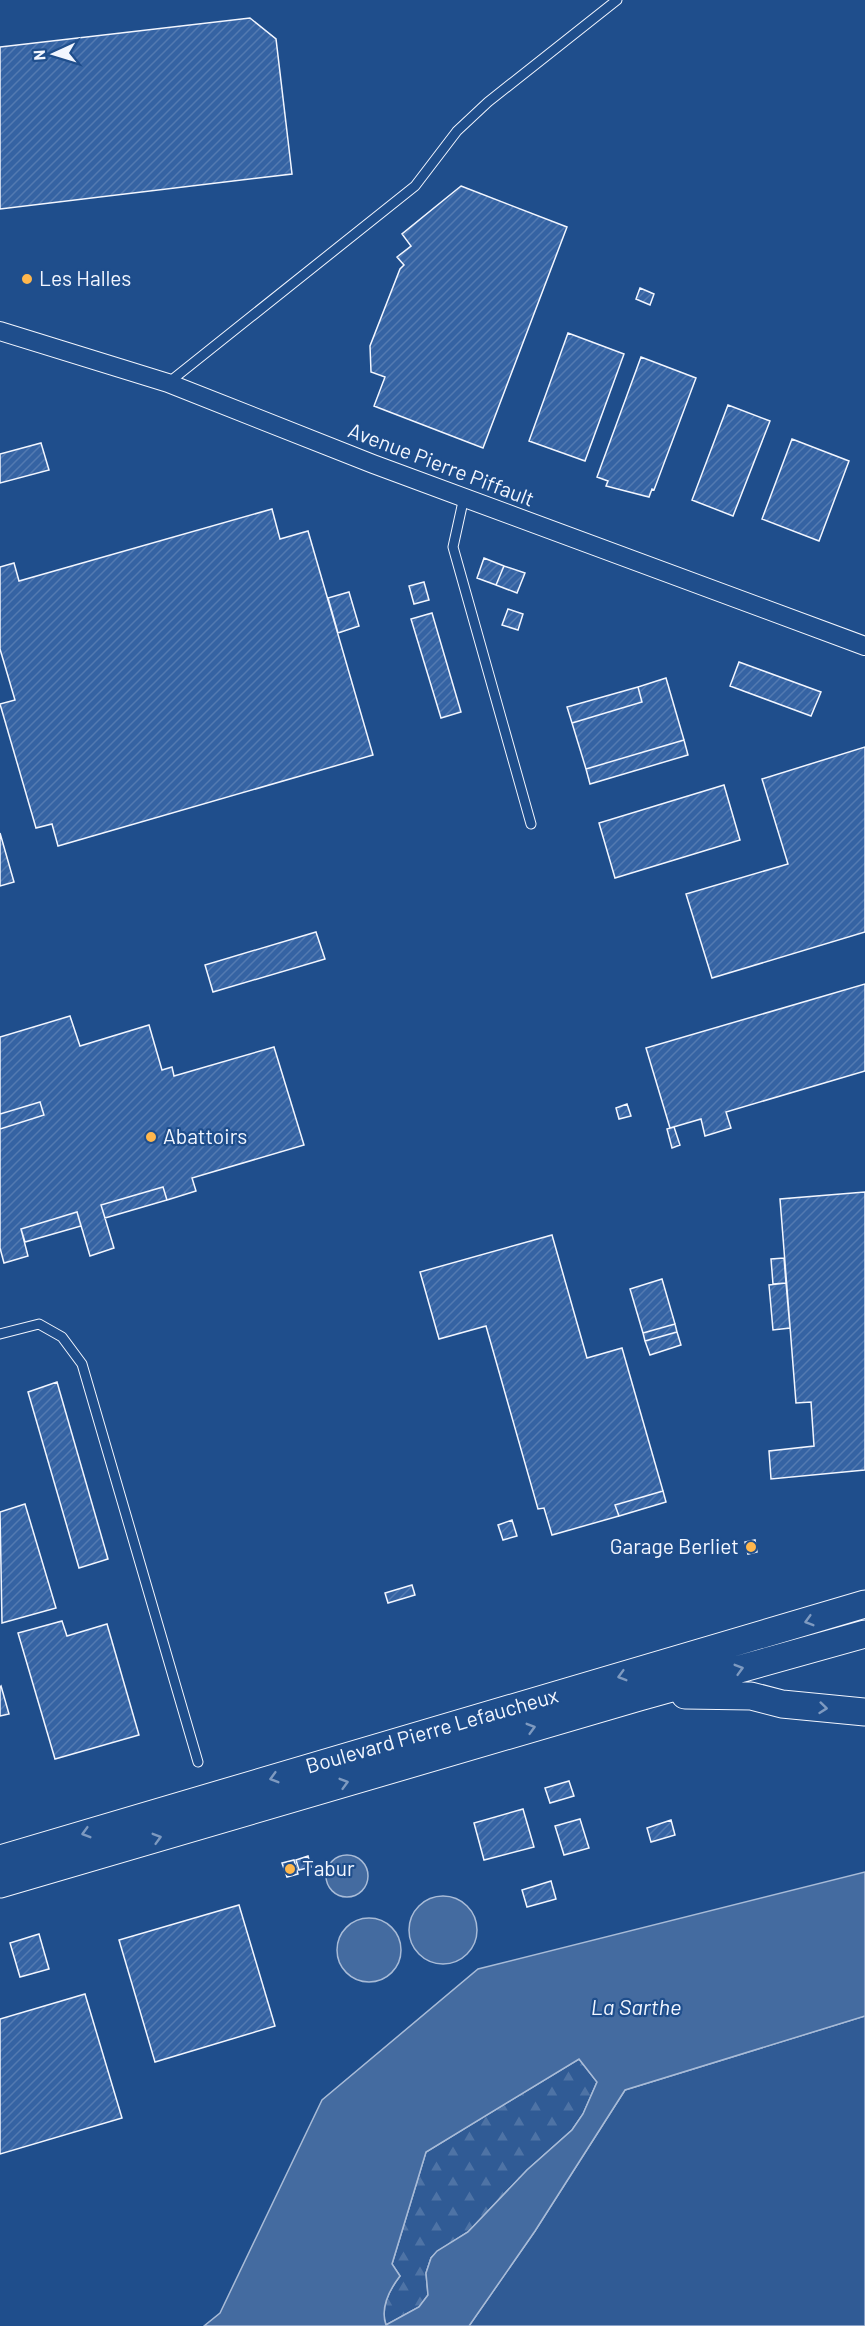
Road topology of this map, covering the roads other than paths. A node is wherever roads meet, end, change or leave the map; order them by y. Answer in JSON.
{"nodes":[{"id":1,"x":617,"y":0,"type":"edge"},
{"id":2,"x":0,"y":331,"type":"edge"},
{"id":3,"x":168,"y":383,"type":"junction"},
{"id":4,"x":464,"y":497,"type":"junction"},
{"id":5,"x":865,"y":646,"type":"edge"},
{"id":6,"x":531,"y":824,"type":"dead end"},
{"id":7,"x":0,"y":1334,"type":"edge"},
{"id":8,"x":865,"y":1604,"type":"edge"},
{"id":9,"x":865,"y":1634,"type":"edge"},
{"id":10,"x":639,"y":1697,"type":"junction"},
{"id":11,"x":865,"y":1713,"type":"edge"},
{"id":12,"x":198,"y":1762,"type":"dead end"},
{"id":13,"x":0,"y":1858,"type":"edge"},
{"id":14,"x":0,"y":1884,"type":"edge"}],
"edges":[{"from":1,"to":3,"type":"lane"},
{"from":2,"to":3,"type":"street","name":"Avenue Pierre Piffault"},
{"from":3,"to":4,"type":"street","name":"Avenue Pierre Piffault"},
{"from":4,"to":5,"type":"street","name":"Avenue Pierre Piffault"},
{"from":4,"to":6,"type":"lane"},
{"from":7,"to":12,"type":"lane"},
{"from":8,"to":13,"type":"main road","name":"Boulevard Pierre Lefaucheux","one_way":true},
{"from":10,"to":9,"type":"main road","name":"Boulevard Pierre Lefaucheux","one_way":true},
{"from":10,"to":11,"type":"main road","one_way":true},
{"from":14,"to":10,"type":"main road","name":"Boulevard Pierre Lefaucheux","one_way":true}]}
